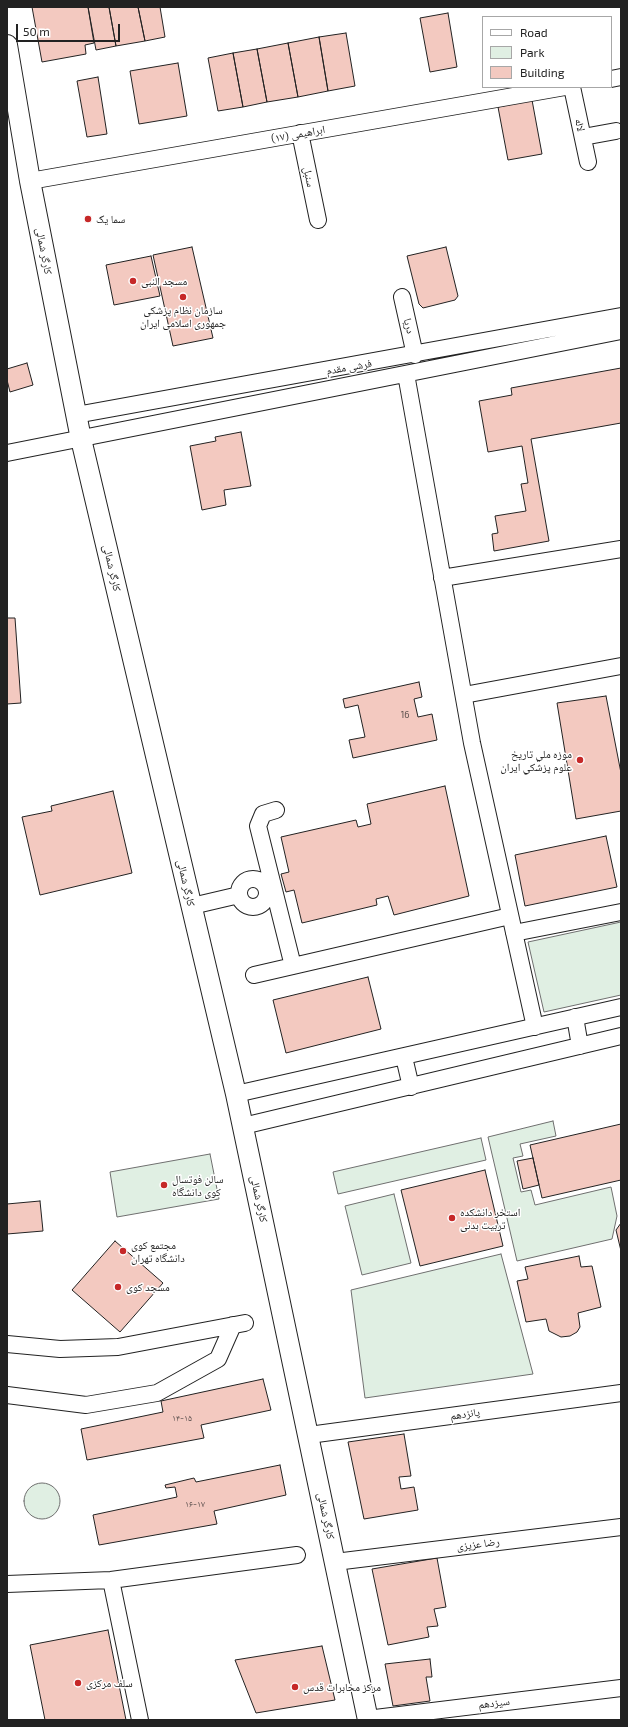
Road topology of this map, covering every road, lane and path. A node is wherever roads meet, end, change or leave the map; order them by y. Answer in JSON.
{"nodes":[{"id":1,"x":7,"y":45,"type":"edge"},
{"id":2,"x":559,"y":88,"type":"edge"},
{"id":3,"x":572,"y":88,"type":"edge"},
{"id":4,"x":616,"y":131,"type":"dead end"},
{"id":5,"x":300,"y":133,"type":"junction"},
{"id":6,"x":582,"y":137,"type":"junction"},
{"id":7,"x":588,"y":162,"type":"dead end"},
{"id":8,"x":30,"y":180,"type":"junction"},
{"id":9,"x":318,"y":220,"type":"dead end"},
{"id":10,"x":402,"y":297,"type":"dead end"},
{"id":11,"x":621,"y":316,"type":"edge"},
{"id":12,"x":621,"y":331,"type":"edge"},
{"id":13,"x":415,"y":355,"type":"junction"},
{"id":14,"x":406,"y":374,"type":"junction"},
{"id":15,"x":76,"y":415,"type":"junction"},
{"id":16,"x":81,"y":439,"type":"junction"},
{"id":17,"x":7,"y":453,"type":"edge"},
{"id":18,"x":621,"y":549,"type":"edge"},
{"id":19,"x":442,"y":578,"type":"junction"},
{"id":20,"x":621,"y":666,"type":"edge"},
{"id":21,"x":464,"y":695,"type":"junction"},
{"id":22,"x":276,"y":810,"type":"dead end"},
{"id":23,"x":270,"y":888,"type":"junction"},
{"id":24,"x":192,"y":906,"type":"junction"},
{"id":25,"x":621,"y":912,"type":"edge"},
{"id":26,"x":510,"y":916,"type":"junction"},
{"id":27,"x":514,"y":933,"type":"junction"},
{"id":28,"x":293,"y":966,"type":"junction"},
{"id":29,"x":254,"y":975,"type":"dead end"},
{"id":30,"x":621,"y":1007,"type":"edge"},
{"id":31,"x":575,"y":1017,"type":"junction"},
{"id":32,"x":535,"y":1027,"type":"junction"},
{"id":33,"x":621,"y":1036,"type":"edge"},
{"id":34,"x":580,"y":1046,"type":"junction"},
{"id":35,"x":404,"y":1057,"type":"junction"},
{"id":36,"x":411,"y":1087,"type":"junction"},
{"id":37,"x":236,"y":1094,"type":"junction"},
{"id":38,"x":243,"y":1126,"type":"junction"},
{"id":39,"x":7,"y":1344,"type":"edge"},
{"id":40,"x":621,"y":1393,"type":"edge"},
{"id":41,"x":7,"y":1395,"type":"edge"},
{"id":42,"x":309,"y":1435,"type":"junction"},
{"id":43,"x":621,"y":1527,"type":"edge"},
{"id":44,"x":297,"y":1555,"type":"dead end"},
{"id":45,"x":335,"y":1562,"type":"junction"},
{"id":46,"x":111,"y":1580,"type":"junction"},
{"id":47,"x":7,"y":1584,"type":"edge"},
{"id":48,"x":621,"y":1688,"type":"edge"},
{"id":49,"x":368,"y":1719,"type":"edge"},
{"id":50,"x":140,"y":1720,"type":"edge"}],
"edges":[{"from":1,"to":8,"type":"main road","name":"کارگر شمالی"},
{"from":2,"to":5,"type":"street","name":"ابراهیمی (۱۷)"},
{"from":3,"to":6,"type":"street","name":"لاله"},
{"from":4,"to":6,"type":"street"},
{"from":5,"to":8,"type":"street","name":"ابراهیمی (۱۷)"},
{"from":5,"to":9,"type":"street","name":"سنبل"},
{"from":6,"to":7,"type":"street","name":"لاله"},
{"from":8,"to":15,"type":"main road","name":"کارگر شمالی"},
{"from":10,"to":13,"type":"street","name":"دریا"},
{"from":11,"to":13,"type":"street","name":"فرشی مقدم"},
{"from":12,"to":14,"type":"street","name":"فرشی مقدم"},
{"from":13,"to":15,"type":"street","name":"فرشی مقدم"},
{"from":14,"to":16,"type":"street","name":"فرشی مقدم"},
{"from":14,"to":19,"type":"street"},
{"from":15,"to":16,"type":"main road","name":"کارگر شمالی"},
{"from":16,"to":17,"type":"street","name":"فرشی مقدم"},
{"from":16,"to":24,"type":"main road","name":"کارگر شمالی"},
{"from":18,"to":19,"type":"street"},
{"from":19,"to":21,"type":"street"},
{"from":20,"to":21,"type":"street"},
{"from":21,"to":26,"type":"street"},
{"from":22,"to":23,"type":"street"},
{"from":23,"to":24,"type":"street"},
{"from":23,"to":28,"type":"street"},
{"from":24,"to":37,"type":"main road","name":"کارگر شمالی"},
{"from":25,"to":27,"type":"street"},
{"from":26,"to":27,"type":"street"},
{"from":26,"to":28,"type":"street"},
{"from":27,"to":32,"type":"street"},
{"from":28,"to":29,"type":"street"},
{"from":30,"to":31,"type":"street"},
{"from":31,"to":32,"type":"street"},
{"from":31,"to":34,"type":"street"},
{"from":32,"to":35,"type":"street"},
{"from":33,"to":34,"type":"street"},
{"from":34,"to":36,"type":"street"},
{"from":35,"to":36,"type":"street"},
{"from":35,"to":37,"type":"street"},
{"from":36,"to":38,"type":"street"},
{"from":37,"to":38,"type":"main road","name":"کارگر شمالی"},
{"from":38,"to":42,"type":"main road","name":"کارگر شمالی"},
{"from":39,"to":41,"type":"street"},
{"from":40,"to":42,"type":"street","name":"پانزدهم"},
{"from":42,"to":45,"type":"main road","name":"کارگر شمالی"},
{"from":43,"to":45,"type":"street","name":"رضا عزیزی"},
{"from":44,"to":46,"type":"street"},
{"from":45,"to":49,"type":"main road","name":"کارگر شمالی"},
{"from":46,"to":47,"type":"street"},
{"from":46,"to":50,"type":"street"},
{"from":48,"to":49,"type":"street","name":"سیزدهم"}]}
